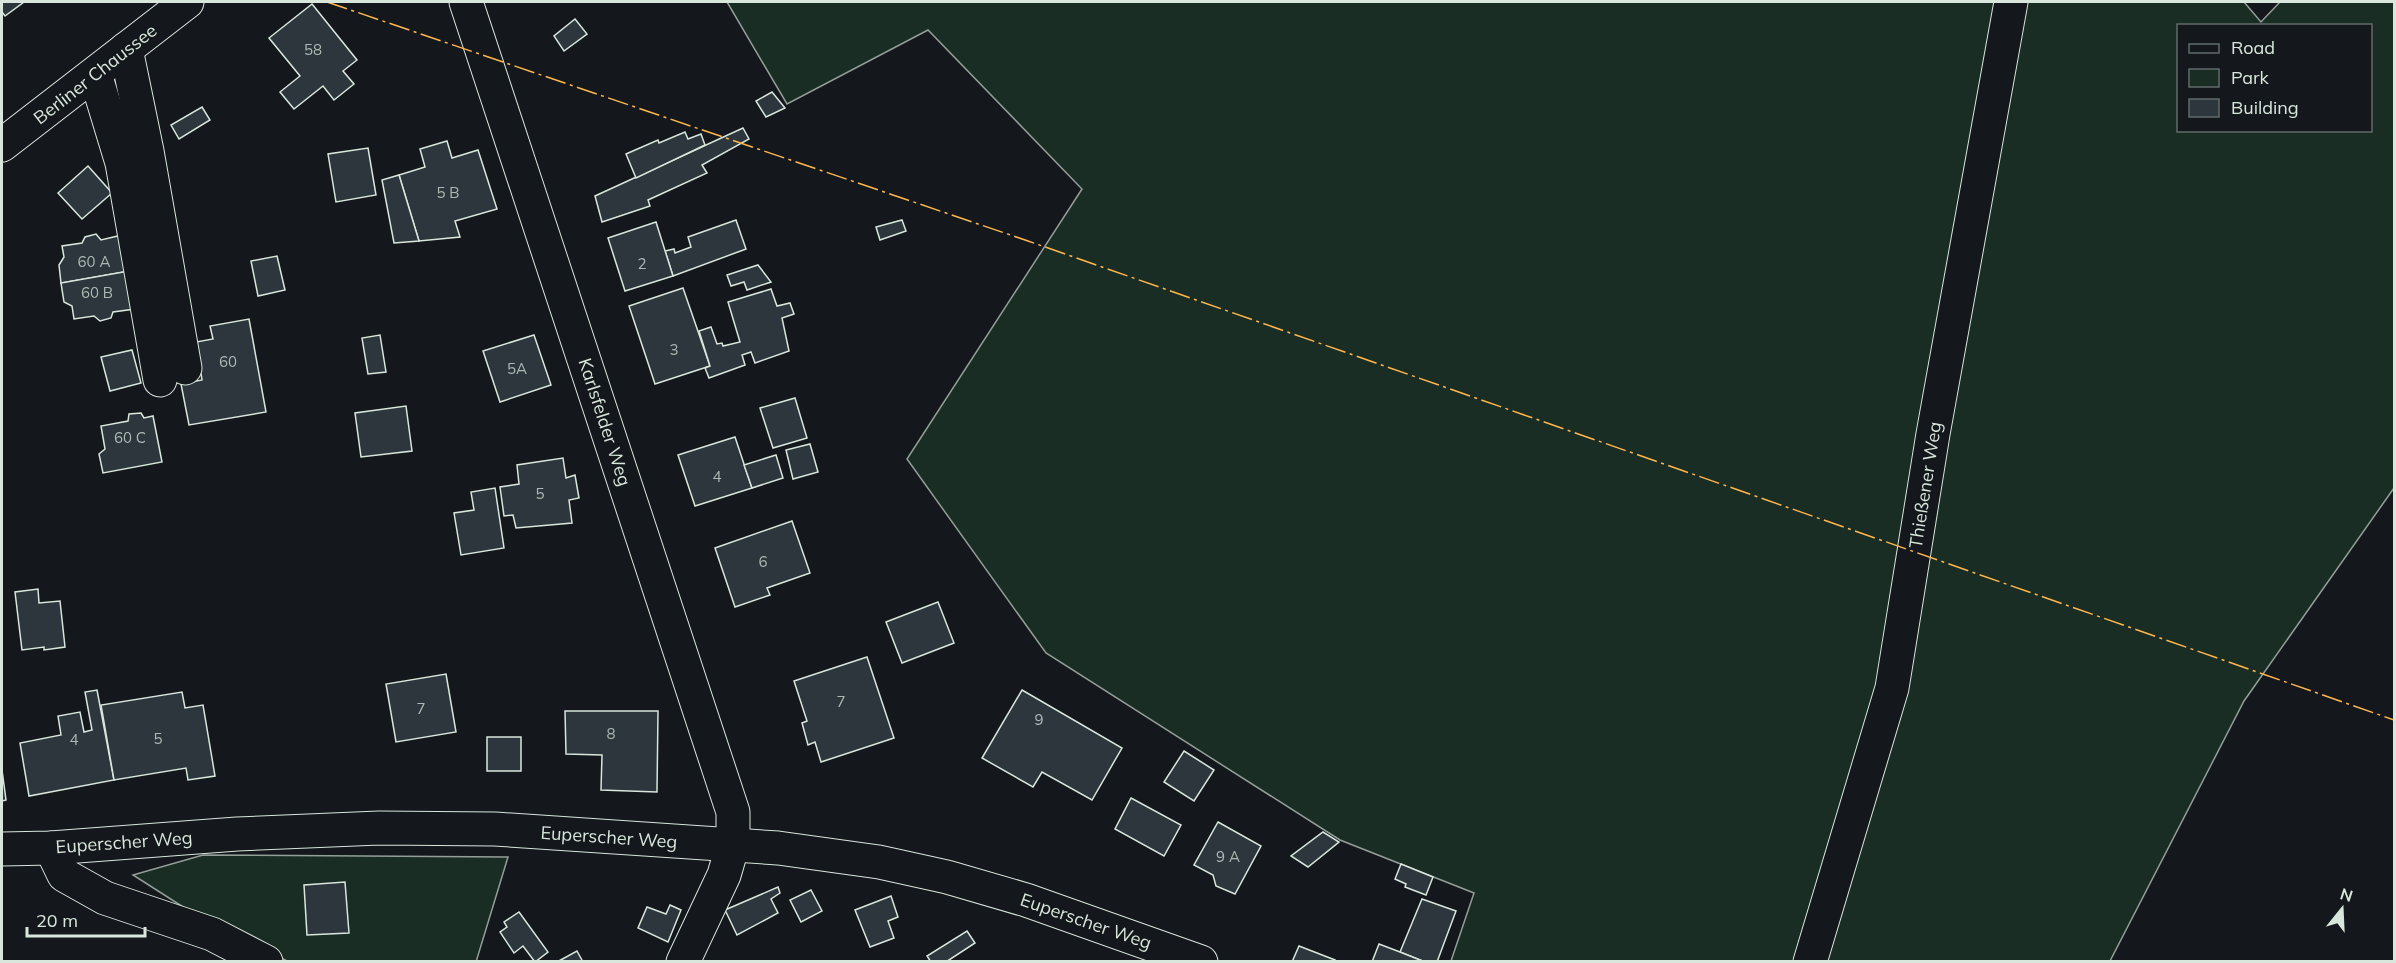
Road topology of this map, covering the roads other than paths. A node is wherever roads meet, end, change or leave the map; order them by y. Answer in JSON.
{"nodes":[{"id":1,"x":188,"y":2,"type":"edge"},
{"id":2,"x":466,"y":2,"type":"edge"},
{"id":3,"x":2012,"y":2,"type":"edge"},
{"id":4,"x":126,"y":49,"type":"junction"},
{"id":5,"x":94,"y":74,"type":"junction"},
{"id":6,"x":2,"y":146,"type":"edge"},
{"id":7,"x":734,"y":844,"type":"junction"},
{"id":8,"x":51,"y":848,"type":"junction"},
{"id":9,"x":2,"y":849,"type":"edge"},
{"id":10,"x":266,"y":962,"type":"edge"},
{"id":11,"x":683,"y":962,"type":"edge"},
{"id":12,"x":1201,"y":962,"type":"edge"},
{"id":13,"x":1810,"y":962,"type":"edge"}],
"edges":[{"from":1,"to":4,"type":"street","name":"Berliner Chaussee"},
{"from":2,"to":7,"type":"street","name":"Karlsfelder Weg"},
{"from":3,"to":13,"type":"street","name":"Thießener Weg"},
{"from":4,"to":5,"type":"street","name":"Berliner Chaussee"},
{"from":4,"to":5,"type":"street"},
{"from":5,"to":6,"type":"street","name":"Berliner Chaussee"},
{"from":7,"to":8,"type":"street","name":"Euperscher Weg"},
{"from":7,"to":11,"type":"street"},
{"from":7,"to":12,"type":"street","name":"Euperscher Weg"},
{"from":8,"to":9,"type":"street","name":"Euperscher Weg"},
{"from":8,"to":10,"type":"street"}]}
